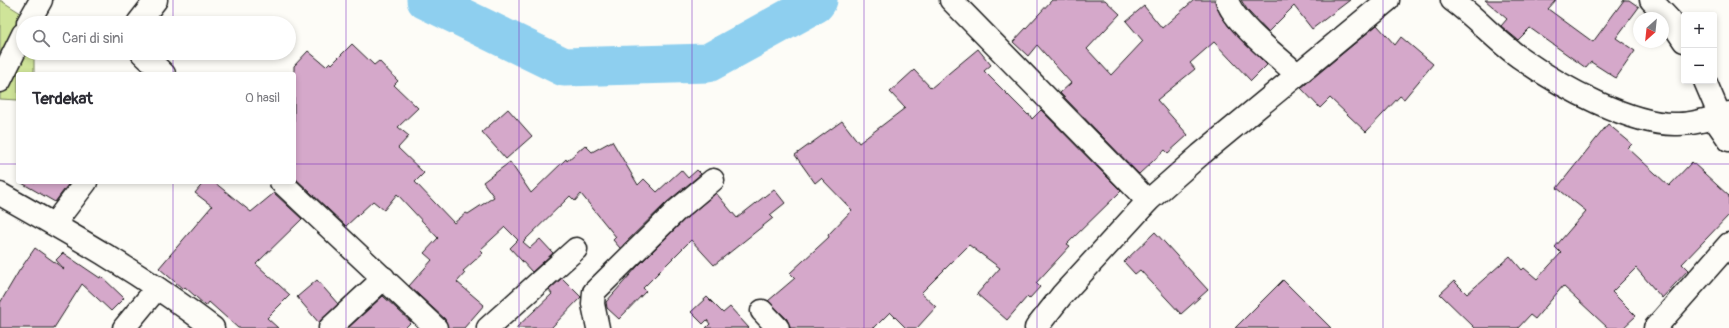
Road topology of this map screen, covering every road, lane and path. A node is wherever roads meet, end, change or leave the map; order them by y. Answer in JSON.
{"nodes":[{"id":1,"x":41,"y":0,"type":"edge"},
{"id":2,"x":156,"y":0,"type":"edge"},
{"id":3,"x":951,"y":0,"type":"edge"},
{"id":4,"x":1227,"y":0,"type":"edge"},
{"id":5,"x":1388,"y":0,"type":"edge"},
{"id":6,"x":1452,"y":0,"type":"edge"},
{"id":7,"x":1651,"y":0,"type":"edge"},
{"id":8,"x":32,"y":16,"type":"edge"},
{"id":9,"x":143,"y":16,"type":"edge"},
{"id":10,"x":1681,"y":36,"type":"edge"},
{"id":11,"x":16,"y":48,"type":"edge"},
{"id":12,"x":149,"y":60,"type":"edge"},
{"id":13,"x":162,"y":72,"type":"edge"},
{"id":14,"x":1297,"y":74,"type":"junction"},
{"id":15,"x":0,"y":81,"type":"edge"},
{"id":16,"x":1706,"y":84,"type":"edge"},
{"id":17,"x":1721,"y":115,"type":"edge"},
{"id":18,"x":1729,"y":140,"type":"edge"},
{"id":19,"x":713,"y":180,"type":"dead end"},
{"id":20,"x":84,"y":184,"type":"edge"},
{"id":21,"x":283,"y":184,"type":"edge"},
{"id":22,"x":0,"y":194,"type":"edge"},
{"id":23,"x":1148,"y":201,"type":"junction"},
{"id":24,"x":54,"y":224,"type":"junction"},
{"id":25,"x":1729,"y":244,"type":"edge"},
{"id":26,"x":576,"y":249,"type":"dead end"},
{"id":27,"x":384,"y":278,"type":"junction"},
{"id":28,"x":157,"y":288,"type":"junction"},
{"id":29,"x":762,"y":311,"type":"dead end"},
{"id":30,"x":124,"y":328,"type":"edge"},
{"id":31,"x":213,"y":328,"type":"edge"},
{"id":32,"x":330,"y":328,"type":"edge"},
{"id":33,"x":436,"y":328,"type":"edge"},
{"id":34,"x":488,"y":328,"type":"edge"},
{"id":35,"x":598,"y":328,"type":"edge"},
{"id":36,"x":778,"y":328,"type":"edge"},
{"id":37,"x":1036,"y":328,"type":"edge"},
{"id":38,"x":1655,"y":328,"type":"edge"}],
"edges":[{"from":1,"to":8,"type":"street"},
{"from":2,"to":9,"type":"street"},
{"from":3,"to":23,"type":"street"},
{"from":4,"to":14,"type":"street"},
{"from":5,"to":14,"type":"street"},
{"from":6,"to":17,"type":"street"},
{"from":7,"to":10,"type":"street"},
{"from":11,"to":15,"type":"street"},
{"from":12,"to":13,"type":"street"},
{"from":14,"to":23,"type":"street"},
{"from":16,"to":17,"type":"street"},
{"from":17,"to":18,"type":"street"},
{"from":19,"to":35,"type":"street"},
{"from":20,"to":24,"type":"street"},
{"from":21,"to":27,"type":"street"},
{"from":22,"to":24,"type":"street"},
{"from":23,"to":37,"type":"street"},
{"from":24,"to":28,"type":"street"},
{"from":25,"to":38,"type":"street"},
{"from":26,"to":34,"type":"street"},
{"from":27,"to":32,"type":"street"},
{"from":27,"to":33,"type":"street"},
{"from":28,"to":30,"type":"street"},
{"from":28,"to":31,"type":"street"},
{"from":29,"to":36,"type":"street"}]}
